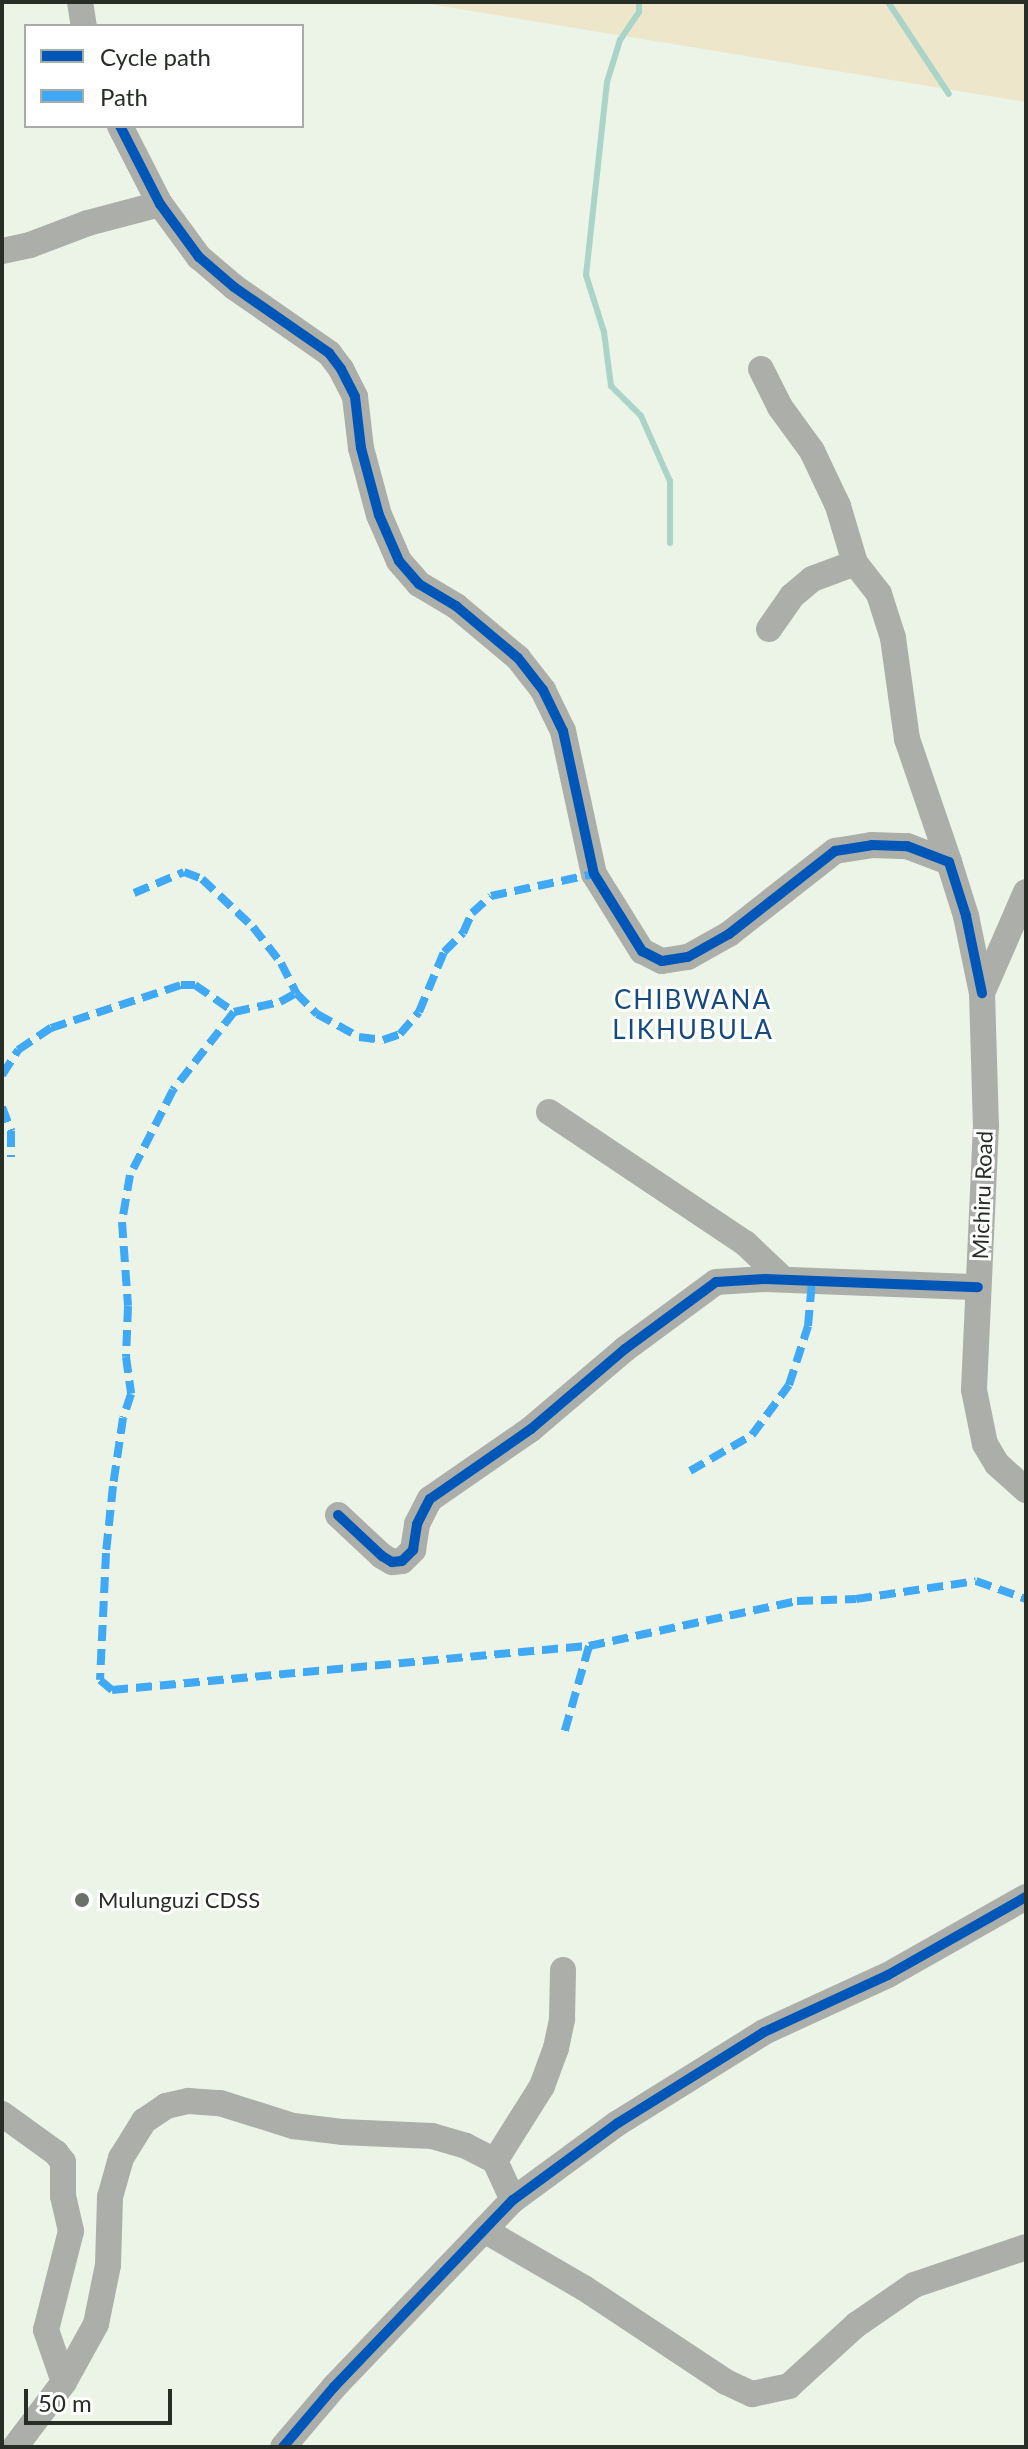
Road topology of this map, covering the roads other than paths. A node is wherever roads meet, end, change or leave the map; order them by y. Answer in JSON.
{"nodes":[{"id":1,"x":80,"y":2,"type":"edge"},
{"id":2,"x":84,"y":24,"type":"edge"},
{"id":3,"x":121,"y":128,"type":"edge"},
{"id":4,"x":160,"y":204,"type":"junction"},
{"id":5,"x":2,"y":251,"type":"edge"},
{"id":6,"x":761,"y":369,"type":"dead end"},
{"id":7,"x":855,"y":563,"type":"junction"},
{"id":8,"x":769,"y":629,"type":"dead end"},
{"id":9,"x":949,"y":862,"type":"junction"},
{"id":10,"x":1026,"y":892,"type":"edge"},
{"id":11,"x":982,"y":993,"type":"junction"},
{"id":12,"x":549,"y":1112,"type":"dead end"},
{"id":13,"x":783,"y":1279,"type":"junction"},
{"id":14,"x":978,"y":1287,"type":"junction"},
{"id":15,"x":1026,"y":1490,"type":"edge"},
{"id":16,"x":338,"y":1515,"type":"dead end"},
{"id":17,"x":1026,"y":1897,"type":"edge"},
{"id":18,"x":563,"y":1970,"type":"dead end"},
{"id":19,"x":2,"y":2114,"type":"edge"},
{"id":20,"x":495,"y":2161,"type":"junction"},
{"id":21,"x":513,"y":2200,"type":"junction"},
{"id":22,"x":484,"y":2230,"type":"junction"},
{"id":23,"x":1026,"y":2247,"type":"edge"},
{"id":24,"x":64,"y":2382,"type":"junction"},
{"id":25,"x":15,"y":2447,"type":"edge"},
{"id":26,"x":283,"y":2447,"type":"edge"}],
"edges":[{"from":1,"to":2,"type":"street"},
{"from":3,"to":4,"type":"street"},
{"from":4,"to":5,"type":"street"},
{"from":4,"to":9,"type":"street"},
{"from":6,"to":7,"type":"street"},
{"from":7,"to":8,"type":"street"},
{"from":7,"to":9,"type":"street"},
{"from":9,"to":11,"type":"street"},
{"from":10,"to":11,"type":"street","name":"Michiru Road"},
{"from":11,"to":14,"type":"street","name":"Michiru Road"},
{"from":12,"to":13,"type":"street"},
{"from":13,"to":14,"type":"street"},
{"from":13,"to":16,"type":"street"},
{"from":14,"to":15,"type":"street","name":"Michiru Road"},
{"from":17,"to":21,"type":"street"},
{"from":18,"to":20,"type":"street"},
{"from":19,"to":24,"type":"street"},
{"from":20,"to":21,"type":"street"},
{"from":20,"to":24,"type":"street"},
{"from":21,"to":22,"type":"street"},
{"from":22,"to":23,"type":"street"},
{"from":22,"to":26,"type":"street"},
{"from":24,"to":25,"type":"street"}]}
